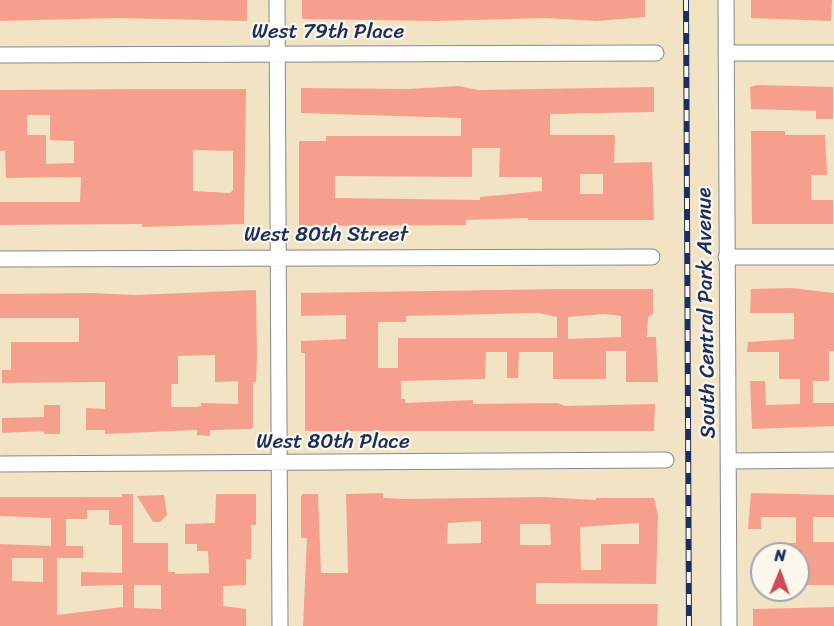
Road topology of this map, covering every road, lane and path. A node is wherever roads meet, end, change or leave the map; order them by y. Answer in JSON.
{"nodes":[{"id":1,"x":277,"y":0,"type":"edge"},
{"id":2,"x":726,"y":0,"type":"edge"},
{"id":3,"x":656,"y":53,"type":"dead end"},
{"id":4,"x":726,"y":53,"type":"junction"},
{"id":5,"x":834,"y":53,"type":"edge"},
{"id":6,"x":277,"y":54,"type":"junction"},
{"id":7,"x":0,"y":55,"type":"edge"},
{"id":8,"x":278,"y":257,"type":"junction"},
{"id":9,"x":652,"y":257,"type":"dead end"},
{"id":10,"x":726,"y":257,"type":"junction"},
{"id":11,"x":834,"y":257,"type":"edge"},
{"id":12,"x":0,"y":259,"type":"edge"},
{"id":13,"x":666,"y":460,"type":"dead end"},
{"id":14,"x":834,"y":460,"type":"edge"},
{"id":15,"x":730,"y":461,"type":"junction"},
{"id":16,"x":0,"y":464,"type":"edge"},
{"id":17,"x":279,"y":464,"type":"junction"},
{"id":18,"x":280,"y":626,"type":"edge"},
{"id":19,"x":729,"y":626,"type":"edge"}],
"edges":[{"from":1,"to":6,"type":"street"},
{"from":2,"to":4,"type":"street","name":"South Central Park Avenue"},
{"from":3,"to":6,"type":"street","name":"West 79th Place"},
{"from":4,"to":5,"type":"street"},
{"from":4,"to":10,"type":"street","name":"South Central Park Avenue"},
{"from":6,"to":7,"type":"street","name":"West 79th Place"},
{"from":6,"to":8,"type":"street"},
{"from":8,"to":9,"type":"street","name":"West 80th Street"},
{"from":8,"to":12,"type":"street","name":"West 80th Street"},
{"from":8,"to":17,"type":"street"},
{"from":10,"to":11,"type":"street"},
{"from":10,"to":15,"type":"street","name":"South Central Park Avenue"},
{"from":13,"to":17,"type":"street","name":"West 80th Place"},
{"from":14,"to":15,"type":"street"},
{"from":15,"to":19,"type":"street","name":"South Central Park Avenue"},
{"from":16,"to":17,"type":"street","name":"West 80th Place"},
{"from":17,"to":18,"type":"street"}]}
